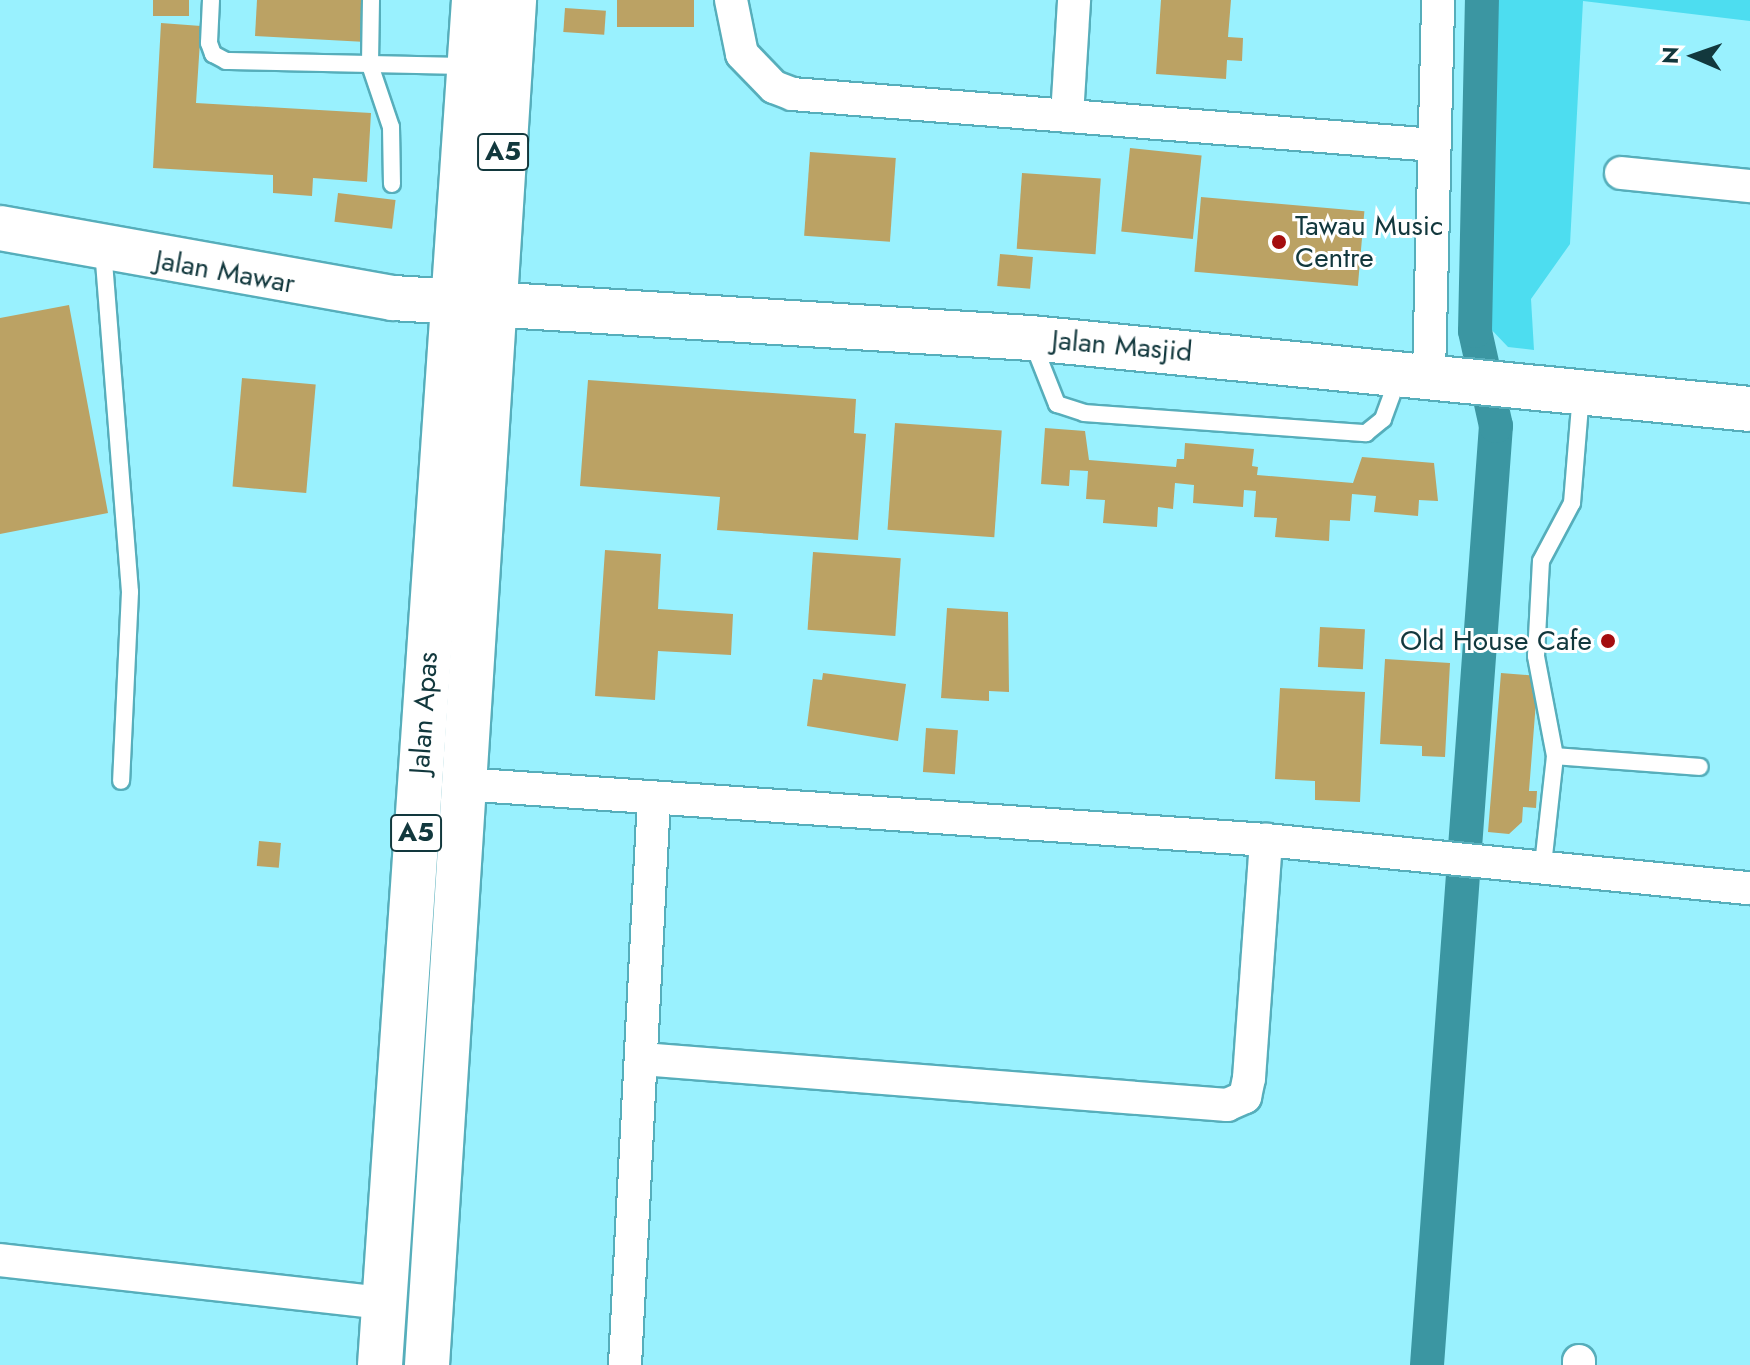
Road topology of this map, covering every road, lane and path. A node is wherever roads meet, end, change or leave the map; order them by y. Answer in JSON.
{"nodes":[{"id":1,"x":211,"y":0,"type":"edge"},
{"id":2,"x":371,"y":0,"type":"edge"},
{"id":3,"x":474,"y":0,"type":"edge"},
{"id":4,"x":514,"y":0,"type":"edge"},
{"id":5,"x":731,"y":0,"type":"edge"},
{"id":6,"x":1074,"y":0,"type":"edge"},
{"id":7,"x":1438,"y":0,"type":"edge"},
{"id":8,"x":370,"y":65,"type":"junction"},
{"id":9,"x":469,"y":66,"type":"junction"},
{"id":10,"x":1067,"y":116,"type":"junction"},
{"id":11,"x":1434,"y":145,"type":"junction"},
{"id":12,"x":1621,"y":173,"type":"dead end"},
{"id":13,"x":392,"y":184,"type":"dead end"},
{"id":14,"x":1750,"y":186,"type":"edge"},
{"id":15,"x":0,"y":228,"type":"edge"},
{"id":16,"x":103,"y":249,"type":"junction"},
{"id":17,"x":472,"y":302,"type":"junction"},
{"id":18,"x":1031,"y":338,"type":"junction"},
{"id":19,"x":1429,"y":375,"type":"junction"},
{"id":20,"x":1581,"y":392,"type":"junction"},
{"id":21,"x":1750,"y":409,"type":"edge"},
{"id":22,"x":1555,"y":756,"type":"junction"},
{"id":23,"x":1700,"y":767,"type":"dead end"},
{"id":24,"x":121,"y":781,"type":"dead end"},
{"id":25,"x":462,"y":784,"type":"junction"},
{"id":26,"x":654,"y":799,"type":"junction"},
{"id":27,"x":1266,"y":840,"type":"junction"},
{"id":28,"x":1543,"y":865,"type":"junction"},
{"id":29,"x":1750,"y":888,"type":"edge"},
{"id":30,"x":642,"y":1059,"type":"junction"},
{"id":31,"x":0,"y":1260,"type":"edge"},
{"id":32,"x":384,"y":1303,"type":"junction"},
{"id":33,"x":380,"y":1365,"type":"edge"},
{"id":34,"x":427,"y":1365,"type":"edge"},
{"id":35,"x":625,"y":1365,"type":"edge"}],
"edges":[{"from":1,"to":8,"type":"lane"},
{"from":2,"to":8,"type":"lane"},
{"from":3,"to":9,"type":"main road","number":"A5"},
{"from":4,"to":17,"type":"main road","number":"A5"},
{"from":5,"to":10,"type":"street"},
{"from":6,"to":10,"type":"street"},
{"from":7,"to":11,"type":"street"},
{"from":8,"to":9,"type":"lane"},
{"from":8,"to":13,"type":"lane"},
{"from":9,"to":17,"type":"main road","number":"A5"},
{"from":10,"to":11,"type":"street"},
{"from":11,"to":19,"type":"street"},
{"from":12,"to":14,"type":"street"},
{"from":15,"to":16,"type":"main road","name":"Jalan Mawar"},
{"from":16,"to":17,"type":"main road","name":"Jalan Mawar"},
{"from":16,"to":24,"type":"lane"},
{"from":17,"to":18,"type":"main road","name":"Jalan Masjid"},
{"from":17,"to":25,"type":"main road","name":"Jalan Apas","number":"A5"},
{"from":17,"to":32,"type":"main road","name":"Jalan Apas","number":"A5"},
{"from":18,"to":19,"type":"main road","name":"Jalan Masjid"},
{"from":18,"to":19,"type":"lane"},
{"from":19,"to":20,"type":"main road","name":"Jalan Masjid"},
{"from":20,"to":21,"type":"main road","name":"Jalan Masjid"},
{"from":20,"to":22,"type":"lane"},
{"from":22,"to":23,"type":"lane"},
{"from":22,"to":28,"type":"lane"},
{"from":25,"to":26,"type":"street"},
{"from":25,"to":34,"type":"main road","name":"Jalan Apas","number":"A5"},
{"from":26,"to":27,"type":"street"},
{"from":26,"to":30,"type":"street"},
{"from":27,"to":28,"type":"street"},
{"from":27,"to":30,"type":"street"},
{"from":28,"to":29,"type":"street"},
{"from":30,"to":35,"type":"street"},
{"from":31,"to":32,"type":"street"},
{"from":32,"to":33,"type":"main road","name":"Jalan Apas","number":"A5"}]}
